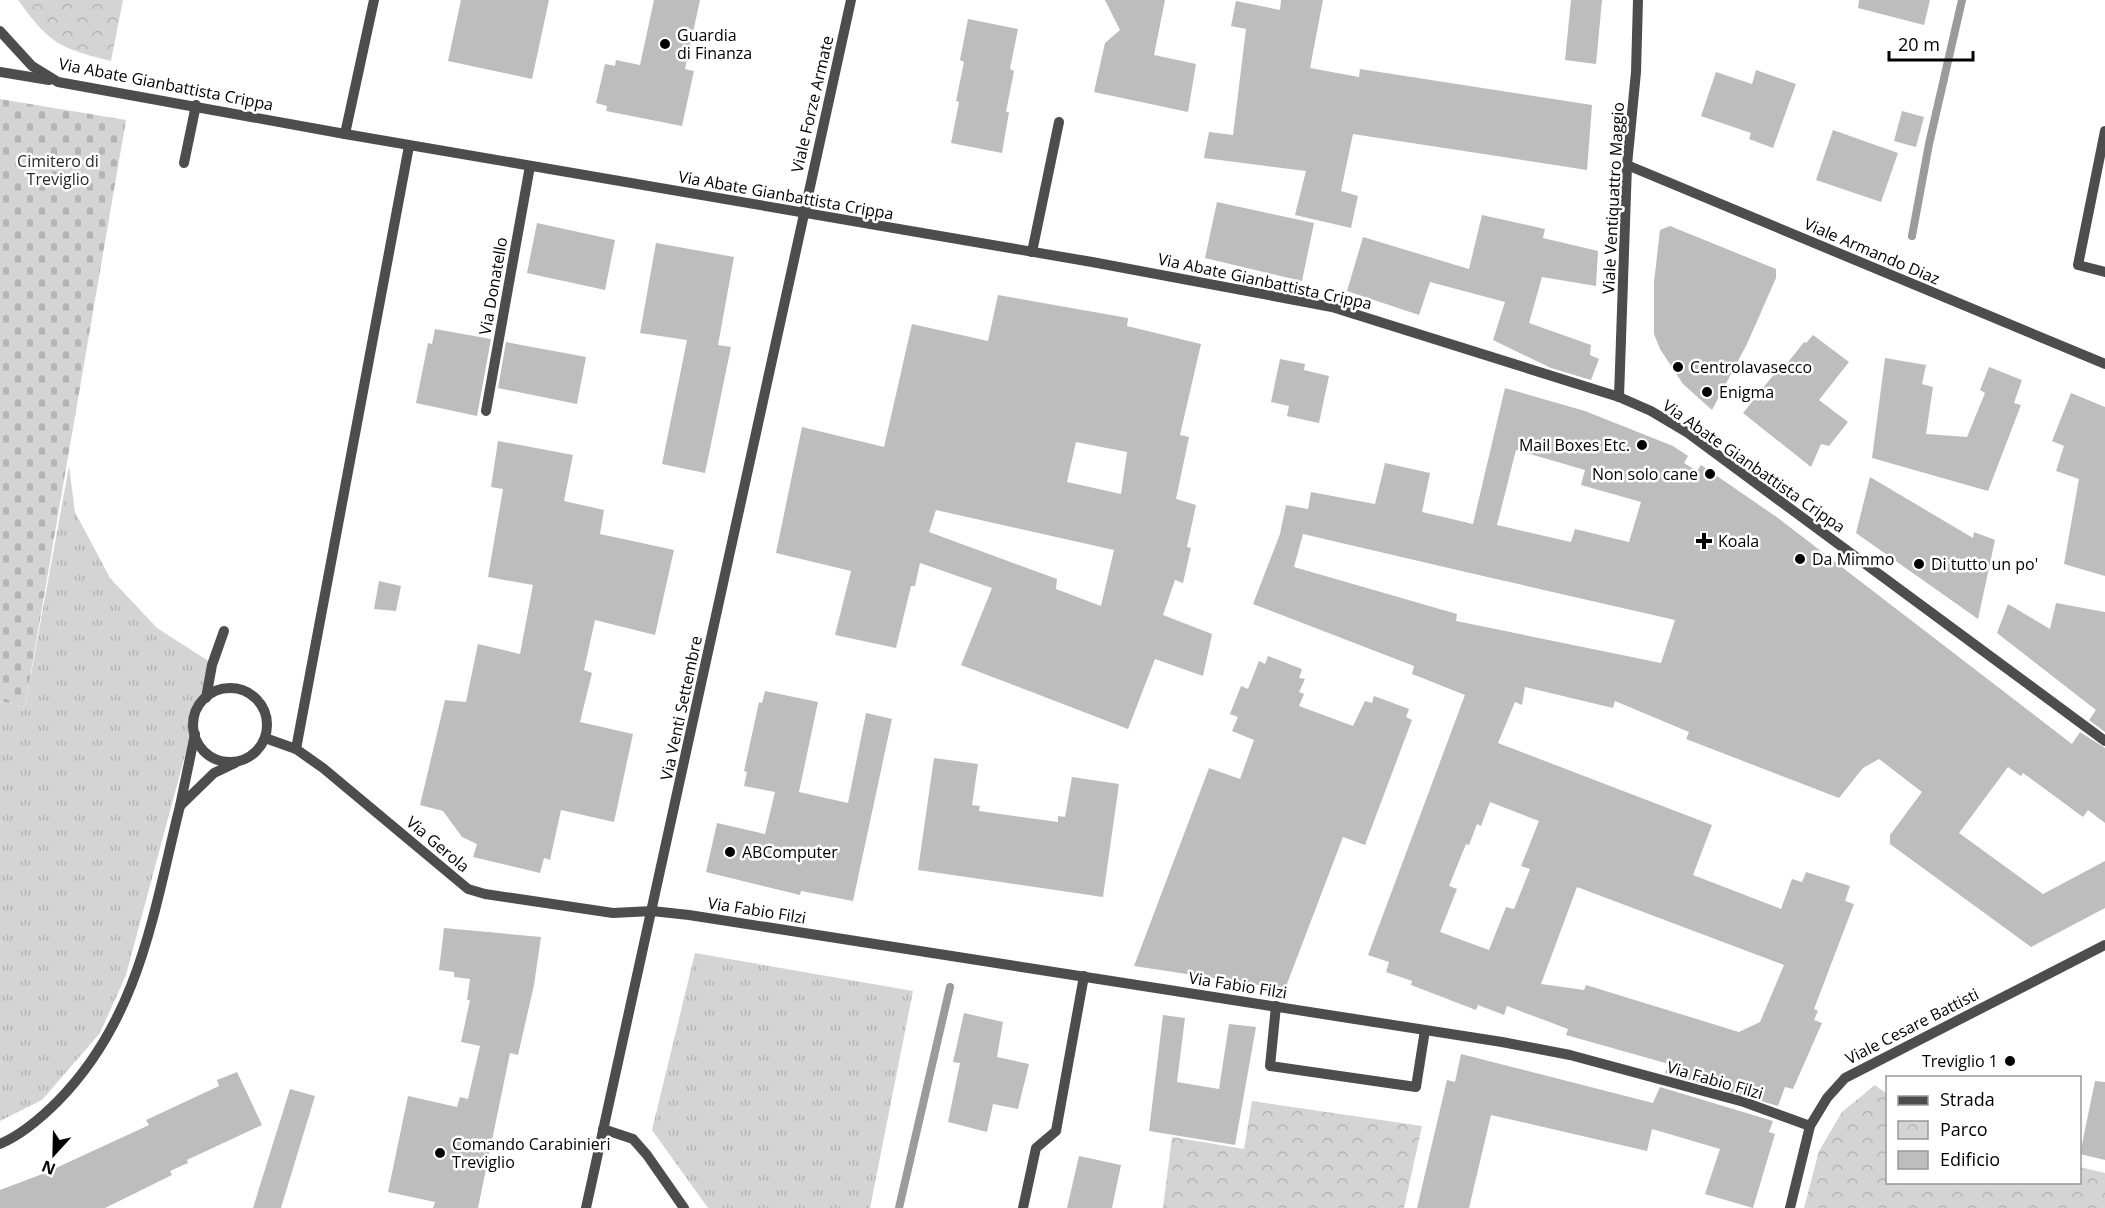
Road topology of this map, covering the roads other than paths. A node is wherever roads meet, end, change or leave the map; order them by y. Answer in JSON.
{"nodes":[{"id":1,"x":374,"y":0,"type":"edge"},
{"id":2,"x":851,"y":0,"type":"edge"},
{"id":3,"x":1638,"y":0,"type":"edge"},
{"id":4,"x":0,"y":31,"type":"edge"},
{"id":5,"x":0,"y":72,"type":"edge"},
{"id":6,"x":58,"y":82,"type":"junction"},
{"id":7,"x":196,"y":105,"type":"junction"},
{"id":8,"x":1059,"y":122,"type":"dead end"},
{"id":9,"x":2105,"y":131,"type":"edge"},
{"id":10,"x":345,"y":134,"type":"junction"},
{"id":11,"x":410,"y":146,"type":"junction"},
{"id":12,"x":2102,"y":160,"type":"edge"},
{"id":13,"x":184,"y":163,"type":"dead end"},
{"id":14,"x":1627,"y":165,"type":"junction"},
{"id":15,"x":530,"y":166,"type":"junction"},
{"id":16,"x":803,"y":214,"type":"junction"},
{"id":17,"x":1032,"y":252,"type":"junction"},
{"id":18,"x":2105,"y":272,"type":"edge"},
{"id":19,"x":2105,"y":364,"type":"edge"},
{"id":20,"x":1618,"y":397,"type":"junction"},
{"id":21,"x":486,"y":411,"type":"dead end"},
{"id":22,"x":224,"y":631,"type":"dead end"},
{"id":23,"x":206,"y":698,"type":"junction"},
{"id":24,"x":195,"y":734,"type":"junction"},
{"id":25,"x":265,"y":738,"type":"junction"},
{"id":26,"x":2105,"y":741,"type":"edge"},
{"id":27,"x":296,"y":749,"type":"junction"},
{"id":28,"x":239,"y":761,"type":"junction"},
{"id":29,"x":180,"y":806,"type":"junction"},
{"id":30,"x":652,"y":911,"type":"junction"},
{"id":31,"x":2105,"y":943,"type":"edge"},
{"id":32,"x":1084,"y":976,"type":"junction"},
{"id":33,"x":1276,"y":1006,"type":"junction"},
{"id":34,"x":1425,"y":1030,"type":"junction"},
{"id":35,"x":1810,"y":1126,"type":"junction"},
{"id":36,"x":603,"y":1129,"type":"junction"},
{"id":37,"x":0,"y":1144,"type":"edge"},
{"id":38,"x":586,"y":1208,"type":"edge"},
{"id":39,"x":684,"y":1208,"type":"edge"},
{"id":40,"x":1023,"y":1208,"type":"edge"},
{"id":41,"x":1790,"y":1208,"type":"edge"}],
"edges":[{"from":1,"to":10,"type":"street"},
{"from":2,"to":16,"type":"street","name":"Viale Forze Armate"},
{"from":3,"to":14,"type":"street","name":"Viale Ventiquattro Maggio"},
{"from":4,"to":6,"type":"street","name":"Via Abate Gianbattista Crippa"},
{"from":5,"to":6,"type":"street"},
{"from":6,"to":7,"type":"street","name":"Via Abate Gianbattista Crippa"},
{"from":7,"to":10,"type":"street","name":"Via Abate Gianbattista Crippa"},
{"from":7,"to":13,"type":"street"},
{"from":8,"to":17,"type":"street"},
{"from":9,"to":12,"type":"street"},
{"from":10,"to":11,"type":"street","name":"Via Abate Gianbattista Crippa"},
{"from":11,"to":15,"type":"street","name":"Via Abate Gianbattista Crippa"},
{"from":11,"to":27,"type":"street"},
{"from":12,"to":18,"type":"street"},
{"from":14,"to":19,"type":"street","name":"Viale Armando Diaz"},
{"from":14,"to":20,"type":"street","name":"Viale Ventiquattro Maggio"},
{"from":15,"to":16,"type":"street","name":"Via Abate Gianbattista Crippa"},
{"from":15,"to":21,"type":"street","name":"Via Donatello"},
{"from":16,"to":17,"type":"street","name":"Via Abate Gianbattista Crippa"},
{"from":16,"to":30,"type":"street","name":"Via Venti Settembre"},
{"from":17,"to":20,"type":"street","name":"Via Abate Gianbattista Crippa"},
{"from":20,"to":26,"type":"street","name":"Via Abate Gianbattista Crippa"},
{"from":22,"to":23,"type":"street"},
{"from":23,"to":24,"type":"street"},
{"from":23,"to":25,"type":"street"},
{"from":24,"to":28,"type":"street"},
{"from":24,"to":29,"type":"street"},
{"from":25,"to":27,"type":"street","name":"Via Gerola"},
{"from":25,"to":28,"type":"street"},
{"from":27,"to":30,"type":"street","name":"Via Gerola"},
{"from":28,"to":29,"type":"street"},
{"from":29,"to":37,"type":"street"},
{"from":30,"to":32,"type":"street","name":"Via Fabio Filzi"},
{"from":30,"to":36,"type":"street","name":"Via Venti Settembre"},
{"from":31,"to":35,"type":"street","name":"Viale Cesare Battisti"},
{"from":32,"to":33,"type":"street","name":"Via Fabio Filzi"},
{"from":32,"to":40,"type":"street"},
{"from":33,"to":34,"type":"street","name":"Via Fabio Filzi"},
{"from":33,"to":34,"type":"street"},
{"from":34,"to":35,"type":"street","name":"Via Fabio Filzi"},
{"from":35,"to":41,"type":"street","name":"Viale Cesare Battisti"},
{"from":36,"to":38,"type":"street","name":"Via Venti Settembre"},
{"from":36,"to":39,"type":"street"}]}
